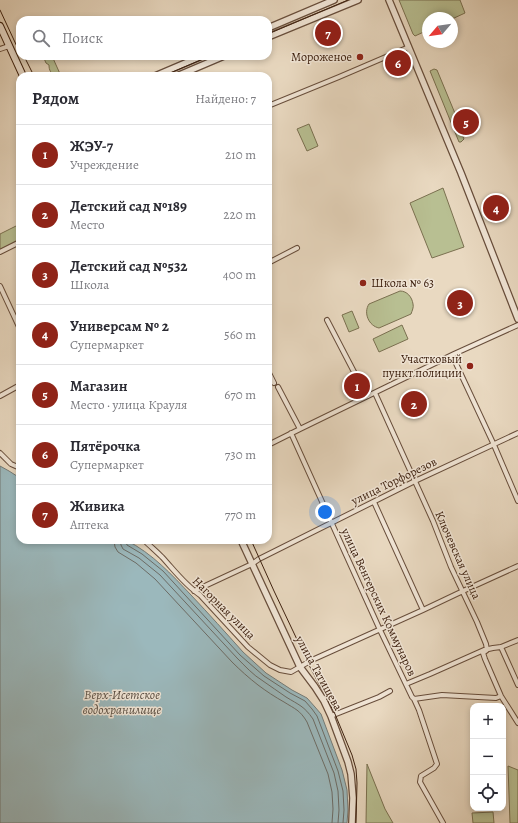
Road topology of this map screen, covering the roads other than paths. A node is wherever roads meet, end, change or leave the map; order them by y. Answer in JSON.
{"nodes":[{"id":1,"x":334,"y":0,"type":"edge"},
{"id":2,"x":358,"y":0,"type":"edge"},
{"id":3,"x":389,"y":0,"type":"edge"},
{"id":4,"x":0,"y":26,"type":"edge"},
{"id":5,"x":272,"y":26,"type":"edge"},
{"id":6,"x":272,"y":35,"type":"edge"},
{"id":7,"x":9,"y":46,"type":"junction"},
{"id":8,"x":409,"y":48,"type":"junction"},
{"id":9,"x":0,"y":49,"type":"edge"},
{"id":10,"x":193,"y":60,"type":"edge"},
{"id":11,"x":215,"y":60,"type":"edge"},
{"id":12,"x":21,"y":72,"type":"edge"},
{"id":13,"x":164,"y":72,"type":"edge"},
{"id":14,"x":186,"y":72,"type":"edge"},
{"id":15,"x":272,"y":104,"type":"edge"},
{"id":16,"x":16,"y":244,"type":"edge"},
{"id":17,"x":297,"y":248,"type":"dead end"},
{"id":18,"x":0,"y":252,"type":"edge"},
{"id":19,"x":272,"y":261,"type":"edge"},
{"id":20,"x":0,"y":286,"type":"edge"},
{"id":21,"x":518,"y":318,"type":"edge"},
{"id":22,"x":16,"y":320,"type":"edge"},
{"id":23,"x":328,"y":320,"type":"dead end"},
{"id":24,"x":518,"y":325,"type":"edge"},
{"id":25,"x":452,"y":355,"type":"junction"},
{"id":26,"x":272,"y":379,"type":"edge"},
{"id":27,"x":274,"y":383,"type":"dead end"},
{"id":28,"x":16,"y":387,"type":"edge"},
{"id":29,"x":278,"y":387,"type":"dead end"},
{"id":30,"x":375,"y":393,"type":"junction"},
{"id":31,"x":0,"y":396,"type":"edge"},
{"id":32,"x":368,"y":396,"type":"junction"},
{"id":33,"x":300,"y":429,"type":"junction"},
{"id":34,"x":291,"y":433,"type":"junction"},
{"id":35,"x":518,"y":434,"type":"edge"},
{"id":36,"x":272,"y":443,"type":"edge"},
{"id":37,"x":494,"y":445,"type":"junction"},
{"id":38,"x":0,"y":453,"type":"edge"},
{"id":39,"x":16,"y":466,"type":"edge"},
{"id":40,"x":415,"y":481,"type":"junction"},
{"id":41,"x":518,"y":501,"type":"edge"},
{"id":42,"x":374,"y":502,"type":"junction"},
{"id":43,"x":332,"y":523,"type":"junction"},
{"id":44,"x":148,"y":544,"type":"edge"},
{"id":45,"x":243,"y":544,"type":"edge"},
{"id":46,"x":252,"y":564,"type":"junction"},
{"id":47,"x":518,"y":566,"type":"edge"},
{"id":48,"x":194,"y":591,"type":"junction"},
{"id":49,"x":463,"y":591,"type":"junction"},
{"id":50,"x":423,"y":610,"type":"junction"},
{"id":51,"x":380,"y":630,"type":"junction"},
{"id":52,"x":518,"y":640,"type":"edge"},
{"id":53,"x":501,"y":647,"type":"junction"},
{"id":54,"x":487,"y":650,"type":"junction"},
{"id":55,"x":300,"y":667,"type":"junction"},
{"id":56,"x":406,"y":684,"type":"junction"},
{"id":57,"x":518,"y":685,"type":"edge"},
{"id":58,"x":390,"y":691,"type":"dead end"},
{"id":59,"x":501,"y":696,"type":"junction"},
{"id":60,"x":414,"y":699,"type":"junction"},
{"id":61,"x":331,"y":716,"type":"junction"},
{"id":62,"x":518,"y":723,"type":"edge"},
{"id":63,"x":352,"y":823,"type":"edge"},
{"id":64,"x":443,"y":823,"type":"edge"}],
"edges":[{"from":1,"to":5,"type":"street"},
{"from":2,"to":6,"type":"street"},
{"from":3,"to":8,"type":"street"},
{"from":4,"to":7,"type":"main road"},
{"from":7,"to":9,"type":"street"},
{"from":7,"to":12,"type":"main road"},
{"from":8,"to":15,"type":"street"},
{"from":8,"to":21,"type":"street"},
{"from":10,"to":13,"type":"street"},
{"from":11,"to":14,"type":"street"},
{"from":16,"to":18,"type":"street"},
{"from":17,"to":19,"type":"street"},
{"from":20,"to":22,"type":"street"},
{"from":23,"to":32,"type":"street"},
{"from":24,"to":25,"type":"street"},
{"from":25,"to":30,"type":"street"},
{"from":25,"to":37,"type":"street"},
{"from":26,"to":27,"type":"street"},
{"from":28,"to":31,"type":"street"},
{"from":29,"to":33,"type":"street"},
{"from":30,"to":32,"type":"street"},
{"from":30,"to":40,"type":"street","name":"Ключевская улица"},
{"from":32,"to":33,"type":"street"},
{"from":33,"to":34,"type":"street"},
{"from":34,"to":36,"type":"street"},
{"from":34,"to":43,"type":"street","name":"улица Венгерских Коммунаров"},
{"from":35,"to":37,"type":"street","name":"улица Торфорезов"},
{"from":37,"to":40,"type":"street","name":"улица Торфорезов"},
{"from":37,"to":41,"type":"street"},
{"from":38,"to":39,"type":"street"},
{"from":40,"to":42,"type":"street","name":"улица Торфорезов"},
{"from":40,"to":49,"type":"street","name":"Ключевская улица"},
{"from":42,"to":43,"type":"street","name":"улица Торфорезов"},
{"from":42,"to":50,"type":"street"},
{"from":43,"to":46,"type":"street","name":"улица Торфорезов"},
{"from":43,"to":51,"type":"street","name":"улица Венгерских Коммунаров"},
{"from":44,"to":48,"type":"street","name":"Нагорная улица"},
{"from":45,"to":46,"type":"street","name":"улица Татищева"},
{"from":46,"to":48,"type":"street","name":"улица Торфорезов"},
{"from":46,"to":55,"type":"street","name":"улица Татищева"},
{"from":47,"to":49,"type":"street","name":"Нагорная улица"},
{"from":48,"to":55,"type":"street","name":"Нагорная улица"},
{"from":49,"to":50,"type":"street","name":"Нагорная улица"},
{"from":49,"to":54,"type":"street","name":"Ключевская улица"},
{"from":50,"to":51,"type":"street","name":"Нагорная улица"},
{"from":51,"to":55,"type":"street","name":"Нагорная улица"},
{"from":51,"to":56,"type":"street","name":"улица Венгерских Коммунаров"},
{"from":52,"to":53,"type":"street"},
{"from":53,"to":54,"type":"street"},
{"from":53,"to":57,"type":"street"},
{"from":54,"to":56,"type":"street"},
{"from":54,"to":59,"type":"street","name":"Ключевская улица"},
{"from":55,"to":61,"type":"street","name":"улица Татищева"},
{"from":56,"to":60,"type":"street","name":"улица Венгерских Коммунаров"},
{"from":58,"to":61,"type":"street"},
{"from":59,"to":60,"type":"street"},
{"from":59,"to":62,"type":"street","name":"Ключевская улица"},
{"from":60,"to":64,"type":"street"},
{"from":61,"to":63,"type":"street","name":"улица Татищева"}]}
